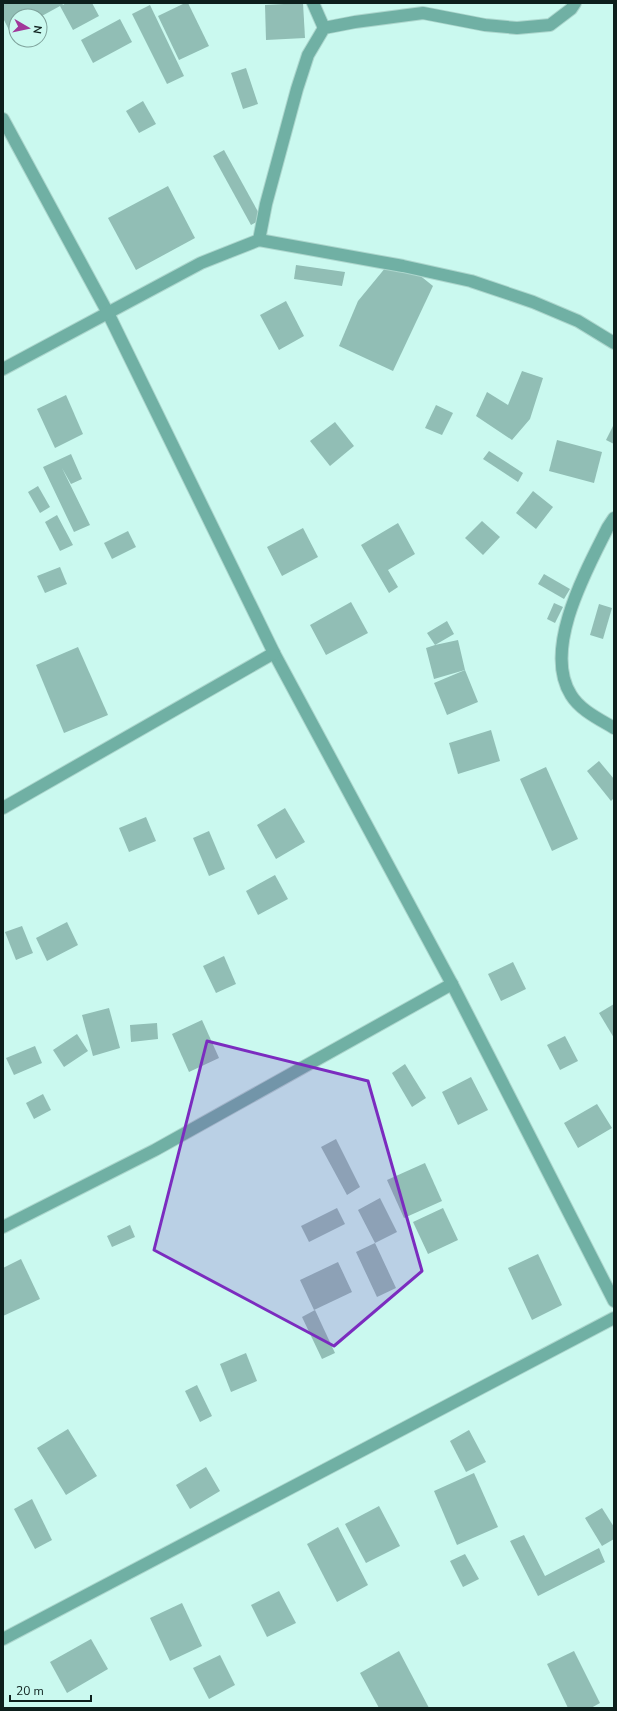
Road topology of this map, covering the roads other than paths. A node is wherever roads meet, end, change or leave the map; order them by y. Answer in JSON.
{"nodes":[{"id":1,"x":313,"y":3,"type":"edge"},
{"id":2,"x":575,"y":3,"type":"edge"},
{"id":3,"x":422,"y":8,"type":"edge"},
{"id":4,"x":324,"y":28,"type":"junction"},
{"id":5,"x":3,"y":119,"type":"edge"},
{"id":6,"x":259,"y":240,"type":"junction"},
{"id":7,"x":108,"y":313,"type":"junction"},
{"id":8,"x":614,"y":343,"type":"edge"},
{"id":9,"x":3,"y":369,"type":"edge"},
{"id":10,"x":614,"y":518,"type":"edge"},
{"id":11,"x":274,"y":653,"type":"junction"},
{"id":12,"x":614,"y":728,"type":"edge"},
{"id":13,"x":3,"y":808,"type":"edge"},
{"id":14,"x":452,"y":984,"type":"junction"},
{"id":15,"x":3,"y":1227,"type":"edge"},
{"id":16,"x":614,"y":1301,"type":"edge"},
{"id":17,"x":614,"y":1318,"type":"edge"},
{"id":18,"x":3,"y":1639,"type":"edge"}],
"edges":[{"from":1,"to":4,"type":"street"},
{"from":2,"to":3,"type":"street"},
{"from":3,"to":4,"type":"street"},
{"from":4,"to":6,"type":"street"},
{"from":5,"to":7,"type":"street"},
{"from":6,"to":7,"type":"street"},
{"from":6,"to":8,"type":"street"},
{"from":7,"to":9,"type":"street"},
{"from":7,"to":11,"type":"street"},
{"from":10,"to":12,"type":"street"},
{"from":11,"to":13,"type":"street"},
{"from":11,"to":14,"type":"street"},
{"from":14,"to":15,"type":"street"},
{"from":14,"to":16,"type":"street"},
{"from":17,"to":18,"type":"street"}]}
